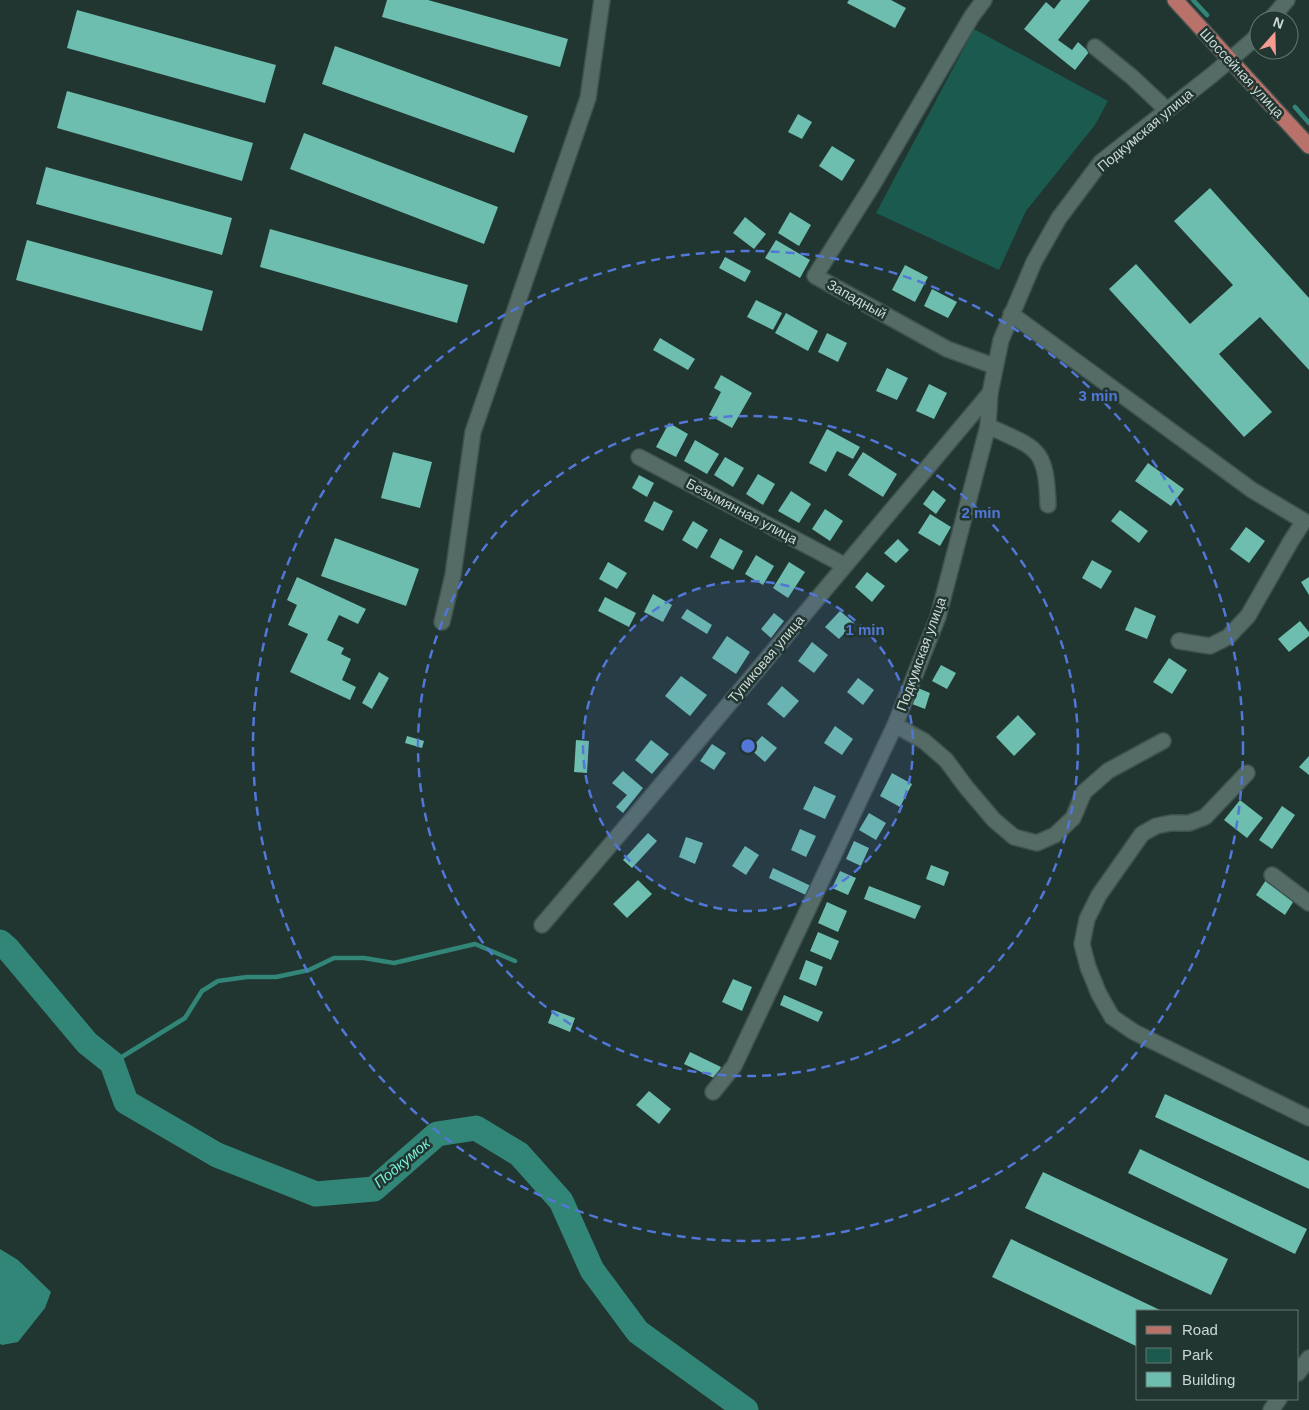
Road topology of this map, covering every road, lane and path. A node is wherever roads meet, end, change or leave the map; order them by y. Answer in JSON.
{"nodes":[{"id":1,"x":602,"y":0,"type":"edge"},
{"id":2,"x":984,"y":0,"type":"edge"},
{"id":3,"x":1175,"y":0,"type":"edge"},
{"id":4,"x":1287,"y":0,"type":"edge"},
{"id":5,"x":1278,"y":10,"type":"edge"},
{"id":6,"x":1249,"y":42,"type":"edge"},
{"id":7,"x":1095,"y":47,"type":"dead end"},
{"id":8,"x":1230,"y":59,"type":"junction"},
{"id":9,"x":1167,"y":110,"type":"junction"},
{"id":10,"x":1309,"y":146,"type":"edge"},
{"id":11,"x":1011,"y":314,"type":"junction"},
{"id":12,"x":994,"y":366,"type":"junction"},
{"id":13,"x":990,"y":393,"type":"junction"},
{"id":14,"x":988,"y":426,"type":"junction"},
{"id":15,"x":639,"y":457,"type":"dead end"},
{"id":16,"x":1048,"y":505,"type":"dead end"},
{"id":17,"x":844,"y":565,"type":"junction"},
{"id":18,"x":442,"y":622,"type":"dead end"},
{"id":19,"x":1179,"y":641,"type":"dead end"},
{"id":20,"x":895,"y":725,"type":"junction"},
{"id":21,"x":1164,"y":741,"type":"dead end"},
{"id":22,"x":1247,"y":774,"type":"dead end"},
{"id":23,"x":1272,"y":875,"type":"dead end"},
{"id":24,"x":1309,"y":903,"type":"edge"},
{"id":25,"x":542,"y":925,"type":"dead end"},
{"id":26,"x":713,"y":1092,"type":"dead end"},
{"id":27,"x":1309,"y":1118,"type":"edge"},
{"id":28,"x":1309,"y":1358,"type":"edge"},
{"id":29,"x":1299,"y":1372,"type":"edge"}],
"edges":[{"from":1,"to":18,"type":"street"},
{"from":2,"to":12,"type":"street","name":"Западный"},
{"from":3,"to":8,"type":"main road","name":"Шоссейная улица"},
{"from":4,"to":5,"type":"street"},
{"from":6,"to":8,"type":"street","name":"Подкумская улица"},
{"from":7,"to":9,"type":"street"},
{"from":8,"to":9,"type":"street","name":"Подкумская улица"},
{"from":8,"to":10,"type":"main road","name":"Шоссейная улица"},
{"from":9,"to":11,"type":"street","name":"Подкумская улица"},
{"from":11,"to":12,"type":"street","name":"Подкумская улица"},
{"from":11,"to":19,"type":"street"},
{"from":12,"to":13,"type":"street","name":"Подкумская улица"},
{"from":13,"to":14,"type":"street","name":"Подкумская улица"},
{"from":13,"to":17,"type":"street","name":"Тупиковая улица"},
{"from":14,"to":16,"type":"street"},
{"from":14,"to":20,"type":"street","name":"Подкумская улица"},
{"from":15,"to":17,"type":"street","name":"Безымянная улица"},
{"from":17,"to":25,"type":"street","name":"Тупиковая улица"},
{"from":20,"to":21,"type":"street"},
{"from":20,"to":26,"type":"street","name":"Подкумская улица"},
{"from":22,"to":27,"type":"street"},
{"from":23,"to":24,"type":"street"},
{"from":28,"to":29,"type":"street"}]}
